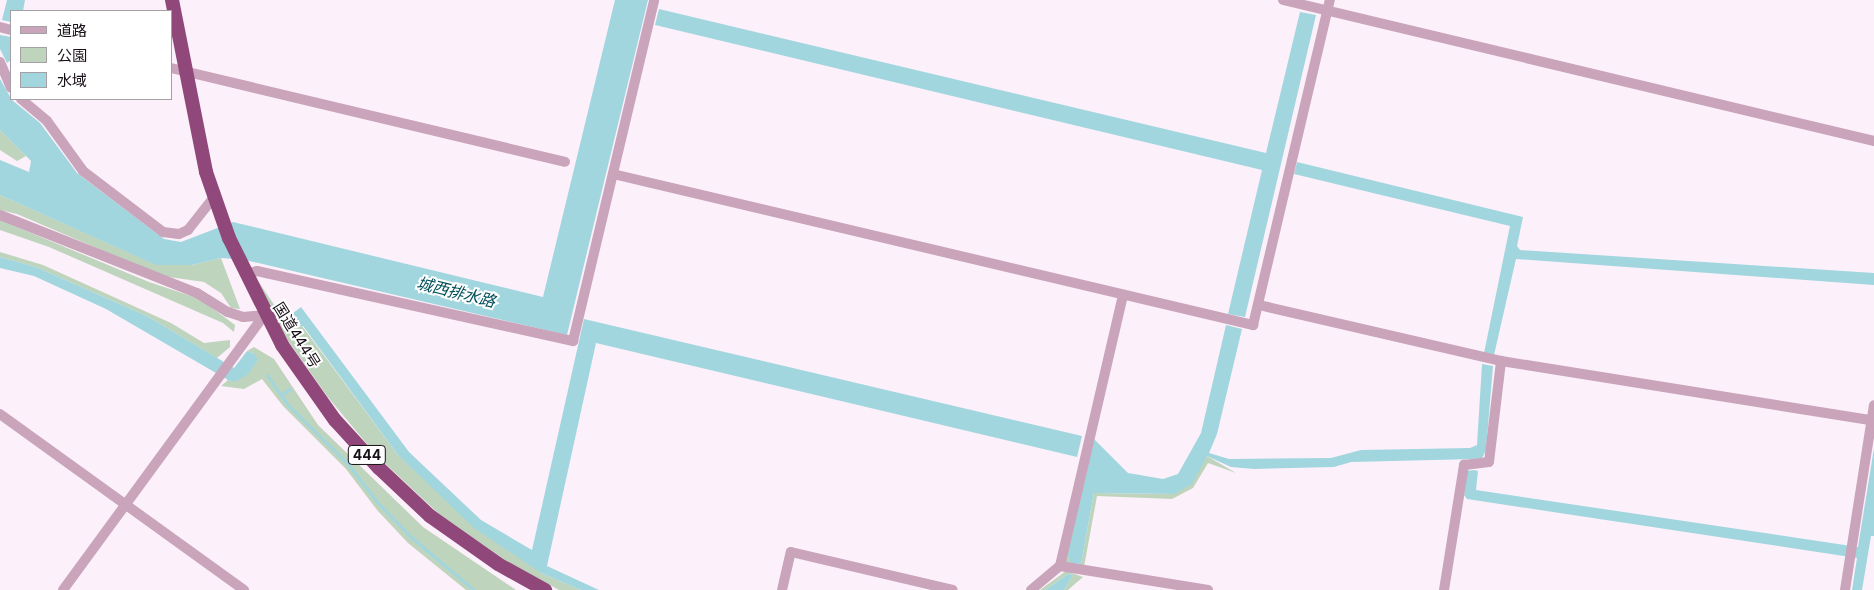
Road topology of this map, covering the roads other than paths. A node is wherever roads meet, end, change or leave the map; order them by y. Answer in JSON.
{"nodes":[{"id":1,"x":172,"y":0,"type":"edge"},
{"id":2,"x":654,"y":0,"type":"edge"},
{"id":3,"x":1283,"y":0,"type":"edge"},
{"id":4,"x":1328,"y":5,"type":"edge"},
{"id":5,"x":0,"y":62,"type":"edge"},
{"id":6,"x":172,"y":68,"type":"edge"},
{"id":7,"x":186,"y":72,"type":"junction"},
{"id":8,"x":10,"y":86,"type":"edge"},
{"id":9,"x":22,"y":100,"type":"edge"},
{"id":10,"x":1874,"y":142,"type":"edge"},
{"id":11,"x":565,"y":162,"type":"dead end"},
{"id":12,"x":613,"y":174,"type":"junction"},
{"id":13,"x":214,"y":197,"type":"junction"},
{"id":14,"x":0,"y":215,"type":"edge"},
{"id":15,"x":243,"y":271,"type":"junction"},
{"id":16,"x":1123,"y":295,"type":"junction"},
{"id":17,"x":1259,"y":305,"type":"junction"},
{"id":18,"x":264,"y":315,"type":"junction"},
{"id":19,"x":1501,"y":361,"type":"junction"},
{"id":20,"x":1874,"y":405,"type":"edge"},
{"id":21,"x":0,"y":414,"type":"edge"},
{"id":22,"x":1872,"y":420,"type":"junction"},
{"id":23,"x":125,"y":504,"type":"junction"},
{"id":24,"x":1060,"y":566,"type":"junction"},
{"id":25,"x":63,"y":590,"type":"edge"},
{"id":26,"x":244,"y":590,"type":"edge"},
{"id":27,"x":546,"y":590,"type":"edge"},
{"id":28,"x":782,"y":590,"type":"edge"},
{"id":29,"x":952,"y":590,"type":"edge"},
{"id":30,"x":1032,"y":590,"type":"edge"},
{"id":31,"x":1208,"y":590,"type":"edge"},
{"id":32,"x":1444,"y":590,"type":"edge"},
{"id":33,"x":1845,"y":590,"type":"edge"}],
"edges":[{"from":1,"to":7,"type":"highway","name":"国道444号","number":"444"},
{"from":2,"to":12,"type":"street"},
{"from":3,"to":4,"type":"street"},
{"from":4,"to":10,"type":"street"},
{"from":4,"to":17,"type":"street"},
{"from":5,"to":8,"type":"street"},
{"from":6,"to":7,"type":"street"},
{"from":7,"to":11,"type":"street"},
{"from":7,"to":13,"type":"highway","name":"国道444号","number":"444"},
{"from":9,"to":13,"type":"street"},
{"from":12,"to":15,"type":"street"},
{"from":12,"to":16,"type":"street"},
{"from":13,"to":15,"type":"highway","name":"国道444号","number":"444"},
{"from":14,"to":18,"type":"street"},
{"from":15,"to":18,"type":"highway","name":"国道444号","number":"444"},
{"from":16,"to":17,"type":"street"},
{"from":16,"to":24,"type":"street"},
{"from":17,"to":19,"type":"street"},
{"from":18,"to":23,"type":"street"},
{"from":18,"to":27,"type":"highway","name":"国道444号","number":"444"},
{"from":19,"to":22,"type":"street"},
{"from":19,"to":32,"type":"street"},
{"from":20,"to":22,"type":"street"},
{"from":21,"to":23,"type":"street"},
{"from":22,"to":33,"type":"street"},
{"from":23,"to":25,"type":"street"},
{"from":23,"to":26,"type":"street"},
{"from":24,"to":30,"type":"street"},
{"from":24,"to":31,"type":"street"},
{"from":28,"to":29,"type":"street"}]}
